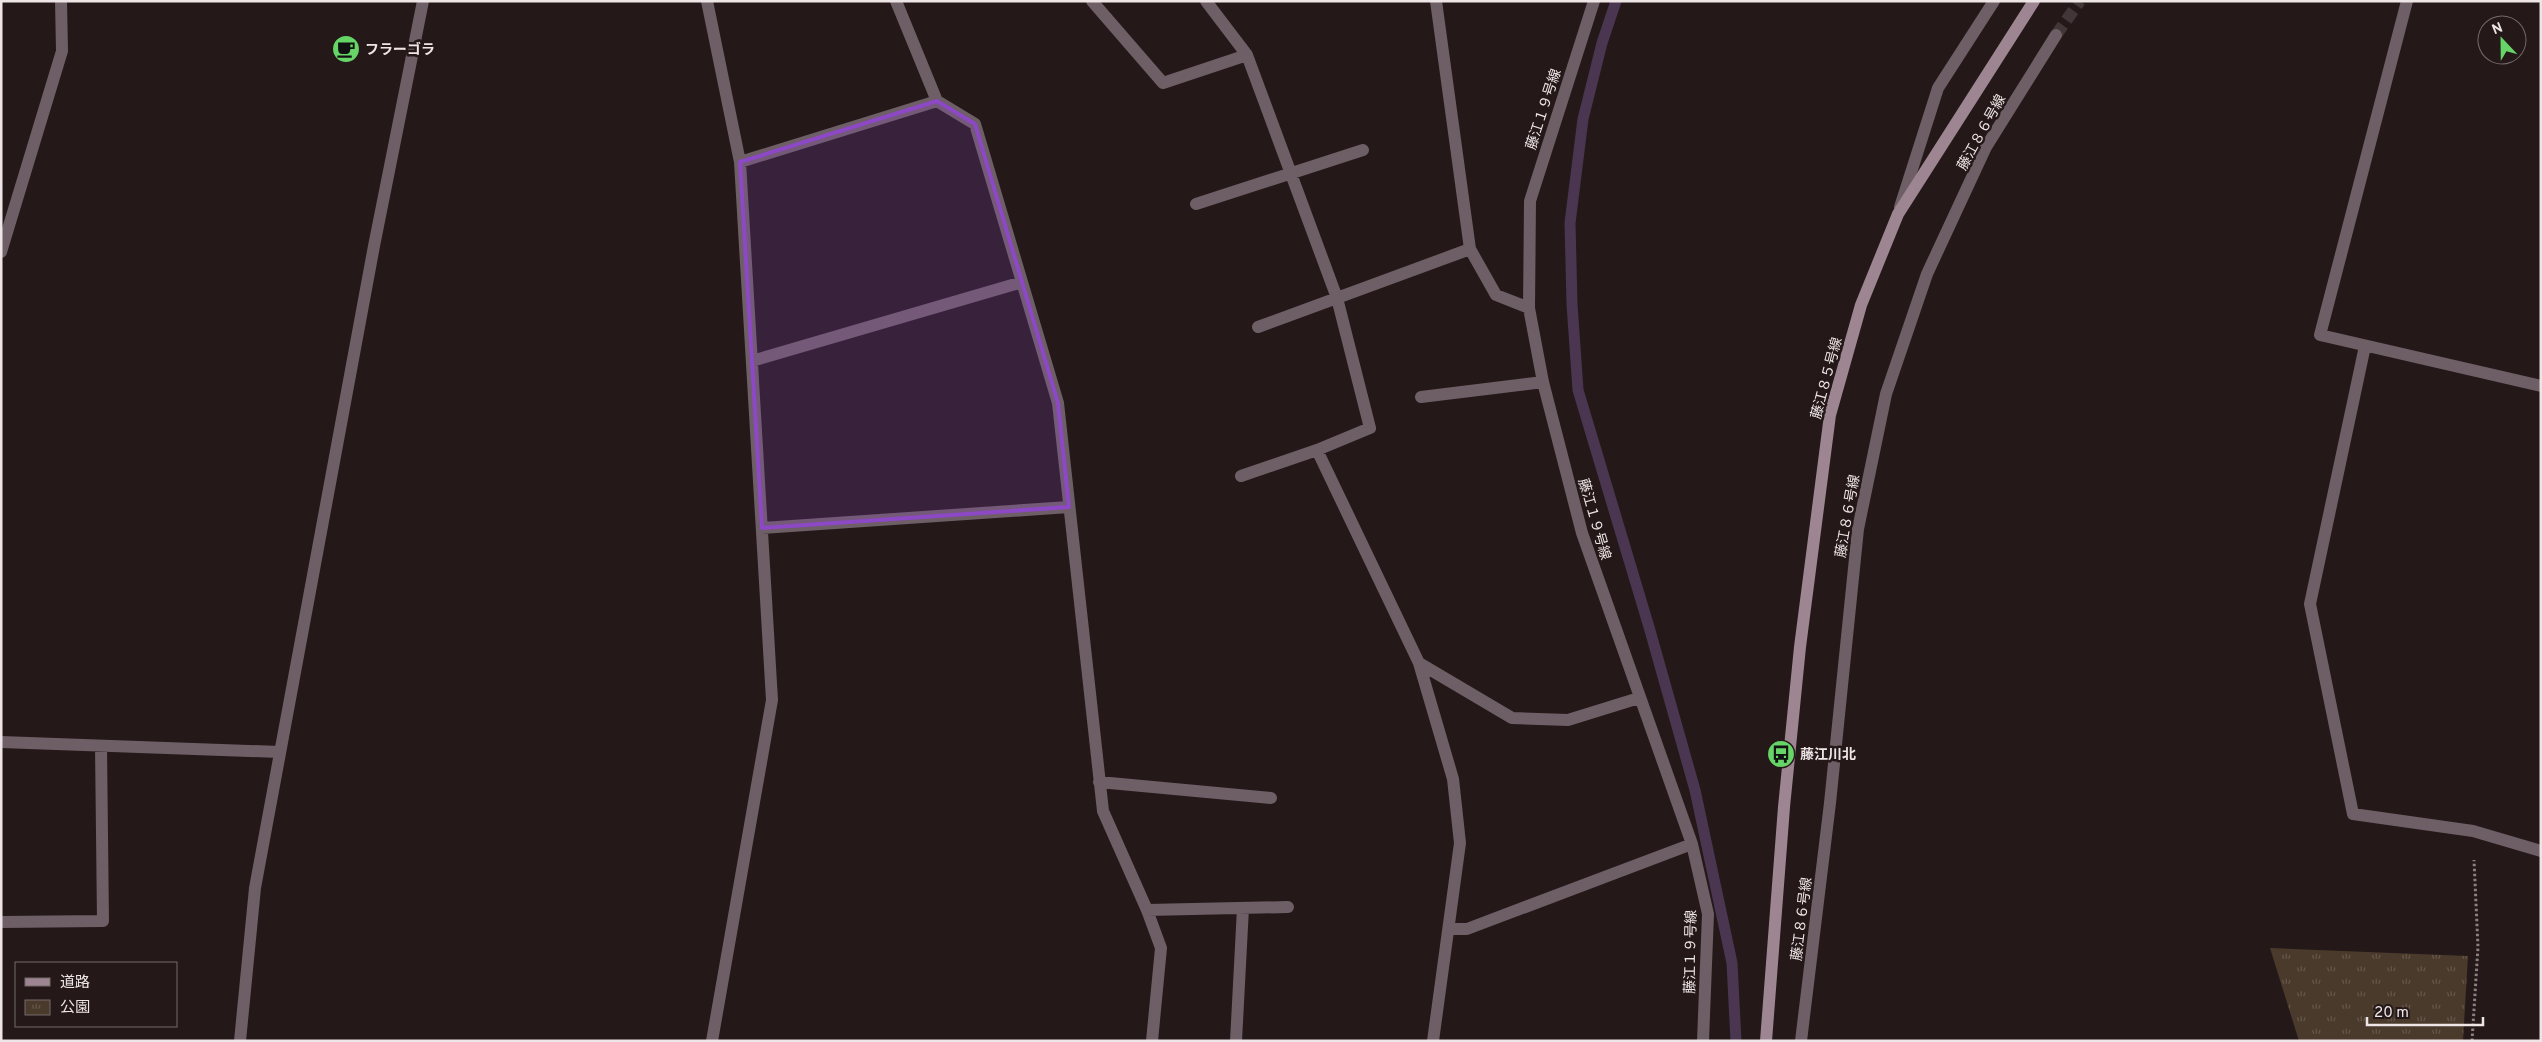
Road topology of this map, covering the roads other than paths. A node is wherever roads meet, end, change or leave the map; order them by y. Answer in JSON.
{"nodes":[{"id":1,"x":62,"y":1,"type":"edge"},
{"id":2,"x":423,"y":1,"type":"edge"},
{"id":3,"x":707,"y":1,"type":"edge"},
{"id":4,"x":896,"y":1,"type":"edge"},
{"id":5,"x":1092,"y":1,"type":"edge"},
{"id":6,"x":1206,"y":1,"type":"edge"},
{"id":7,"x":1436,"y":1,"type":"edge"},
{"id":8,"x":1594,"y":1,"type":"edge"},
{"id":9,"x":1994,"y":1,"type":"edge"},
{"id":10,"x":2034,"y":1,"type":"edge"},
{"id":11,"x":2407,"y":1,"type":"edge"},
{"id":12,"x":2056,"y":36,"type":"tunnel mouth"},
{"id":13,"x":1247,"y":55,"type":"junction"},
{"id":14,"x":937,"y":101,"type":"junction"},
{"id":15,"x":1363,"y":150,"type":"dead end"},
{"id":16,"x":740,"y":162,"type":"junction"},
{"id":17,"x":1290,"y":172,"type":"junction"},
{"id":18,"x":1196,"y":204,"type":"dead end"},
{"id":19,"x":1898,"y":214,"type":"junction"},
{"id":20,"x":6,"y":220,"type":"edge"},
{"id":21,"x":1470,"y":249,"type":"junction"},
{"id":22,"x":1,"y":252,"type":"edge"},
{"id":23,"x":1022,"y":282,"type":"junction"},
{"id":24,"x":1337,"y":298,"type":"junction"},
{"id":25,"x":1529,"y":308,"type":"junction"},
{"id":26,"x":1258,"y":326,"type":"dead end"},
{"id":27,"x":2365,"y":346,"type":"junction"},
{"id":28,"x":752,"y":361,"type":"junction"},
{"id":29,"x":1543,"y":382,"type":"junction"},
{"id":30,"x":2541,"y":386,"type":"edge"},
{"id":31,"x":1421,"y":397,"type":"dead end"},
{"id":32,"x":1317,"y":450,"type":"junction"},
{"id":33,"x":1241,"y":476,"type":"dead end"},
{"id":34,"x":1069,"y":507,"type":"junction"},
{"id":35,"x":762,"y":528,"type":"junction"},
{"id":36,"x":1419,"y":663,"type":"junction"},
{"id":37,"x":1640,"y":698,"type":"junction"},
{"id":38,"x":1,"y":742,"type":"edge"},
{"id":39,"x":101,"y":746,"type":"junction"},
{"id":40,"x":280,"y":752,"type":"junction"},
{"id":41,"x":1099,"y":782,"type":"junction"},
{"id":42,"x":1271,"y":798,"type":"dead end"},
{"id":43,"x":1692,"y":844,"type":"junction"},
{"id":44,"x":2541,"y":851,"type":"edge"},
{"id":45,"x":1288,"y":907,"type":"dead end"},
{"id":46,"x":1244,"y":908,"type":"junction"},
{"id":47,"x":1147,"y":910,"type":"junction"},
{"id":48,"x":1,"y":922,"type":"edge"},
{"id":49,"x":1448,"y":930,"type":"junction"},
{"id":50,"x":240,"y":1041,"type":"edge"},
{"id":51,"x":712,"y":1041,"type":"edge"},
{"id":52,"x":1152,"y":1041,"type":"edge"},
{"id":53,"x":1236,"y":1041,"type":"edge"},
{"id":54,"x":1433,"y":1041,"type":"edge"},
{"id":55,"x":1702,"y":1041,"type":"edge"},
{"id":56,"x":1766,"y":1041,"type":"edge"},
{"id":57,"x":1801,"y":1041,"type":"edge"}],
"edges":[{"from":1,"to":20,"type":"street"},
{"from":2,"to":40,"type":"street"},
{"from":3,"to":16,"type":"street"},
{"from":4,"to":14,"type":"street"},
{"from":5,"to":13,"type":"street"},
{"from":6,"to":13,"type":"street"},
{"from":7,"to":21,"type":"street"},
{"from":8,"to":25,"type":"street","name":"藤江１９号線"},
{"from":9,"to":19,"type":"street"},
{"from":10,"to":19,"type":"street","name":"藤江８５号線"},
{"from":11,"to":27,"type":"street"},
{"from":12,"to":57,"type":"street","name":"藤江８６号線"},
{"from":13,"to":17,"type":"street"},
{"from":14,"to":16,"type":"street"},
{"from":14,"to":23,"type":"street"},
{"from":15,"to":17,"type":"street"},
{"from":16,"to":28,"type":"street"},
{"from":17,"to":18,"type":"street"},
{"from":17,"to":24,"type":"street"},
{"from":19,"to":56,"type":"street","name":"藤江８５号線"},
{"from":20,"to":22,"type":"street"},
{"from":21,"to":24,"type":"street"},
{"from":21,"to":25,"type":"street"},
{"from":23,"to":28,"type":"street"},
{"from":23,"to":34,"type":"street"},
{"from":24,"to":26,"type":"street"},
{"from":24,"to":32,"type":"street"},
{"from":25,"to":29,"type":"street","name":"藤江１９号線"},
{"from":27,"to":30,"type":"street"},
{"from":27,"to":44,"type":"street"},
{"from":28,"to":35,"type":"street"},
{"from":29,"to":31,"type":"street"},
{"from":29,"to":37,"type":"street","name":"藤江１９号線"},
{"from":32,"to":33,"type":"street"},
{"from":32,"to":36,"type":"street"},
{"from":34,"to":35,"type":"street"},
{"from":34,"to":41,"type":"street"},
{"from":35,"to":51,"type":"street"},
{"from":36,"to":37,"type":"street"},
{"from":36,"to":49,"type":"street"},
{"from":37,"to":43,"type":"street","name":"藤江１９号線"},
{"from":38,"to":39,"type":"street"},
{"from":39,"to":40,"type":"street"},
{"from":39,"to":48,"type":"street"},
{"from":40,"to":50,"type":"street"},
{"from":41,"to":42,"type":"street"},
{"from":41,"to":47,"type":"street"},
{"from":43,"to":49,"type":"street"},
{"from":43,"to":55,"type":"street","name":"藤江１９号線"},
{"from":45,"to":46,"type":"street"},
{"from":46,"to":47,"type":"street"},
{"from":46,"to":53,"type":"street"},
{"from":47,"to":52,"type":"street"},
{"from":49,"to":54,"type":"street"}]}
